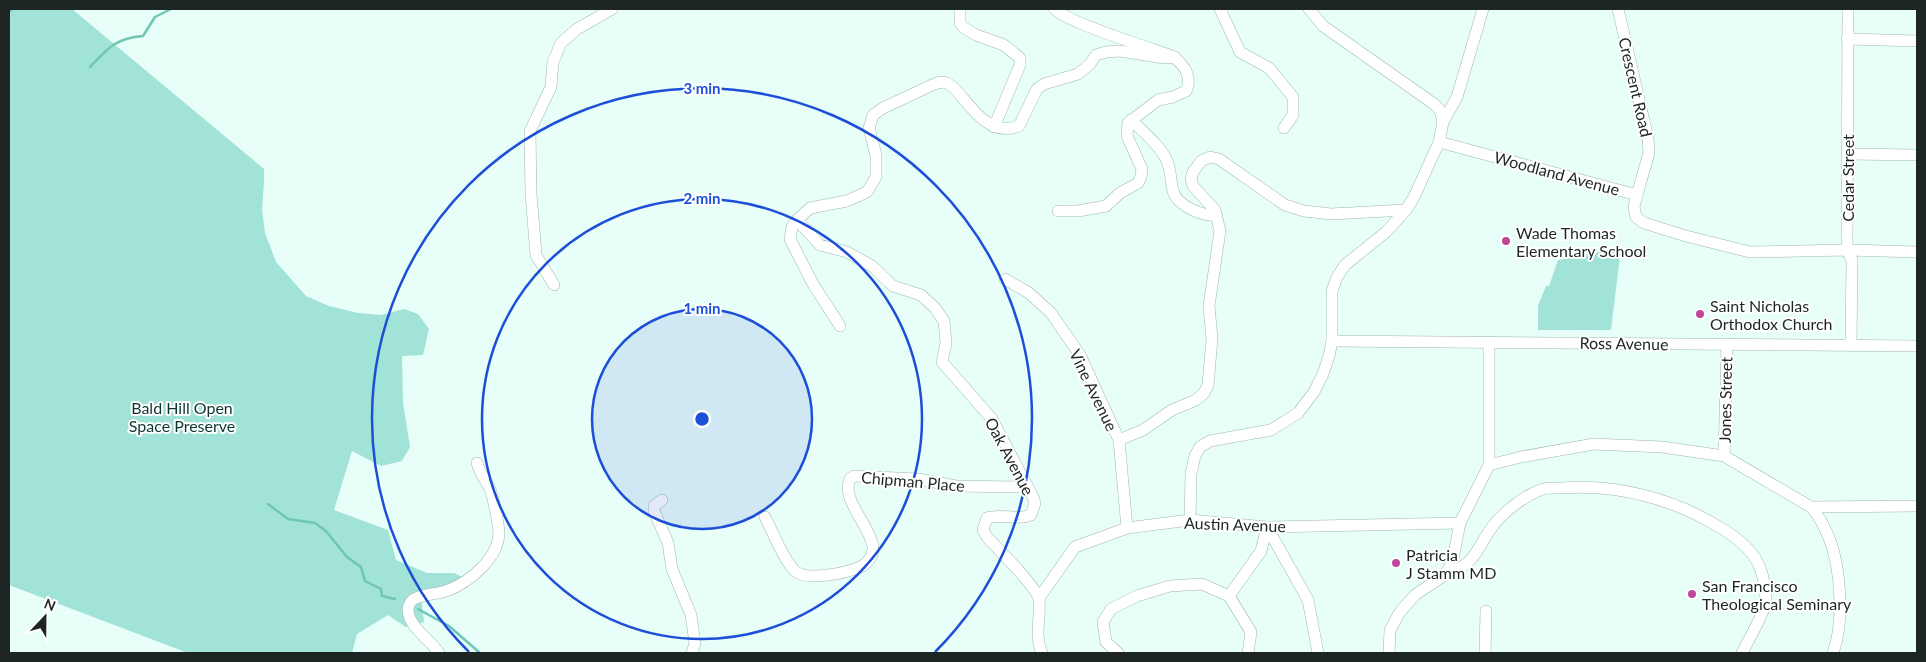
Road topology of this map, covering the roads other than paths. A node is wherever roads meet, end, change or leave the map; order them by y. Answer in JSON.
{"nodes":[{"id":1,"x":612,"y":9,"type":"edge"},
{"id":2,"x":960,"y":9,"type":"edge"},
{"id":3,"x":1054,"y":9,"type":"edge"},
{"id":4,"x":1220,"y":9,"type":"edge"},
{"id":5,"x":1309,"y":9,"type":"edge"},
{"id":6,"x":1483,"y":9,"type":"edge"},
{"id":7,"x":1618,"y":9,"type":"edge"},
{"id":8,"x":1848,"y":9,"type":"edge"},
{"id":9,"x":1847,"y":39,"type":"junction"},
{"id":10,"x":1917,"y":41,"type":"edge"},
{"id":11,"x":1175,"y":57,"type":"junction"},
{"id":12,"x":1131,"y":120,"type":"junction"},
{"id":13,"x":1443,"y":122,"type":"junction"},
{"id":14,"x":994,"y":127,"type":"junction"},
{"id":15,"x":1284,"y":128,"type":"dead end"},
{"id":16,"x":1439,"y":142,"type":"junction"},
{"id":17,"x":1848,"y":154,"type":"junction"},
{"id":18,"x":1917,"y":155,"type":"edge"},
{"id":19,"x":1637,"y":195,"type":"junction"},
{"id":20,"x":1406,"y":210,"type":"junction"},
{"id":21,"x":1058,"y":211,"type":"dead end"},
{"id":22,"x":1215,"y":215,"type":"junction"},
{"id":23,"x":797,"y":220,"type":"junction"},
{"id":24,"x":1847,"y":250,"type":"junction"},
{"id":25,"x":1917,"y":252,"type":"edge"},
{"id":26,"x":1005,"y":279,"type":"dead end"},
{"id":27,"x":554,"y":285,"type":"dead end"},
{"id":28,"x":840,"y":326,"type":"dead end"},
{"id":29,"x":1332,"y":341,"type":"junction"},
{"id":30,"x":1489,"y":342,"type":"junction"},
{"id":31,"x":1727,"y":344,"type":"junction"},
{"id":32,"x":1851,"y":345,"type":"junction"},
{"id":33,"x":1917,"y":346,"type":"edge"},
{"id":34,"x":1119,"y":440,"type":"junction"},
{"id":35,"x":1724,"y":456,"type":"junction"},
{"id":36,"x":477,"y":463,"type":"dead end"},
{"id":37,"x":1489,"y":465,"type":"junction"},
{"id":38,"x":1026,"y":485,"type":"junction"},
{"id":39,"x":662,"y":500,"type":"dead end"},
{"id":40,"x":1917,"y":506,"type":"edge"},
{"id":41,"x":1812,"y":507,"type":"junction"},
{"id":42,"x":765,"y":517,"type":"dead end"},
{"id":43,"x":1190,"y":520,"type":"junction"},
{"id":44,"x":1460,"y":523,"type":"junction"},
{"id":45,"x":1267,"y":527,"type":"junction"},
{"id":46,"x":1128,"y":528,"type":"junction"},
{"id":47,"x":1455,"y":551,"type":"junction"},
{"id":48,"x":1474,"y":555,"type":"junction"},
{"id":49,"x":1443,"y":576,"type":"junction"},
{"id":50,"x":1229,"y":596,"type":"junction"},
{"id":51,"x":1039,"y":598,"type":"junction"},
{"id":52,"x":1486,"y":611,"type":"dead end"},
{"id":53,"x":439,"y":653,"type":"edge"},
{"id":54,"x":692,"y":653,"type":"edge"},
{"id":55,"x":1042,"y":653,"type":"edge"},
{"id":56,"x":1118,"y":653,"type":"edge"},
{"id":57,"x":1248,"y":653,"type":"edge"},
{"id":58,"x":1318,"y":653,"type":"edge"},
{"id":59,"x":1389,"y":653,"type":"edge"},
{"id":60,"x":1485,"y":653,"type":"edge"},
{"id":61,"x":1742,"y":653,"type":"edge"},
{"id":62,"x":1833,"y":653,"type":"edge"}],
"edges":[{"from":1,"to":27,"type":"street"},
{"from":2,"to":14,"type":"street"},
{"from":3,"to":11,"type":"street"},
{"from":4,"to":15,"type":"street"},
{"from":5,"to":13,"type":"street"},
{"from":6,"to":13,"type":"street"},
{"from":7,"to":19,"type":"street","name":"Crescent Road"},
{"from":8,"to":9,"type":"street","name":"Cedar Street"},
{"from":9,"to":10,"type":"street"},
{"from":9,"to":17,"type":"street","name":"Cedar Street"},
{"from":11,"to":12,"type":"street"},
{"from":11,"to":14,"type":"street"},
{"from":12,"to":21,"type":"street"},
{"from":12,"to":22,"type":"street"},
{"from":13,"to":16,"type":"street"},
{"from":14,"to":23,"type":"street"},
{"from":16,"to":19,"type":"street","name":"Woodland Avenue"},
{"from":16,"to":20,"type":"street"},
{"from":17,"to":18,"type":"street"},
{"from":17,"to":24,"type":"street","name":"Cedar Street"},
{"from":19,"to":24,"type":"street","name":"Woodland Avenue"},
{"from":20,"to":22,"type":"street"},
{"from":20,"to":29,"type":"street"},
{"from":22,"to":34,"type":"street"},
{"from":23,"to":28,"type":"street"},
{"from":23,"to":38,"type":"street","name":"Oak Avenue"},
{"from":24,"to":25,"type":"street","name":"Woodland Avenue"},
{"from":24,"to":32,"type":"street","name":"Cedar Street"},
{"from":26,"to":34,"type":"street","name":"Vine Avenue"},
{"from":29,"to":30,"type":"street","name":"Ross Avenue"},
{"from":29,"to":43,"type":"street"},
{"from":30,"to":31,"type":"street","name":"Ross Avenue"},
{"from":30,"to":37,"type":"street"},
{"from":31,"to":32,"type":"street","name":"Ross Avenue"},
{"from":31,"to":35,"type":"street","name":"Jones Street"},
{"from":32,"to":33,"type":"street","name":"Ross Avenue"},
{"from":34,"to":46,"type":"street","name":"Vine Avenue"},
{"from":35,"to":37,"type":"street"},
{"from":35,"to":41,"type":"street"},
{"from":36,"to":53,"type":"street"},
{"from":37,"to":44,"type":"street"},
{"from":38,"to":42,"type":"street","name":"Chipman Place"},
{"from":38,"to":51,"type":"street","name":"Oak Avenue"},
{"from":39,"to":54,"type":"street"},
{"from":40,"to":41,"type":"street"},
{"from":41,"to":62,"type":"street"},
{"from":43,"to":45,"type":"street","name":"Austin Avenue"},
{"from":43,"to":46,"type":"street","name":"Austin Avenue"},
{"from":44,"to":45,"type":"street","name":"Austin Avenue"},
{"from":44,"to":47,"type":"street"},
{"from":45,"to":50,"type":"street"},
{"from":45,"to":58,"type":"street"},
{"from":46,"to":51,"type":"street","name":"Austin Avenue"},
{"from":47,"to":48,"type":"street"},
{"from":47,"to":49,"type":"street"},
{"from":48,"to":49,"type":"street"},
{"from":48,"to":61,"type":"street"},
{"from":49,"to":59,"type":"street"},
{"from":50,"to":56,"type":"street"},
{"from":50,"to":57,"type":"street"},
{"from":51,"to":55,"type":"street"},
{"from":52,"to":60,"type":"street"}]}
